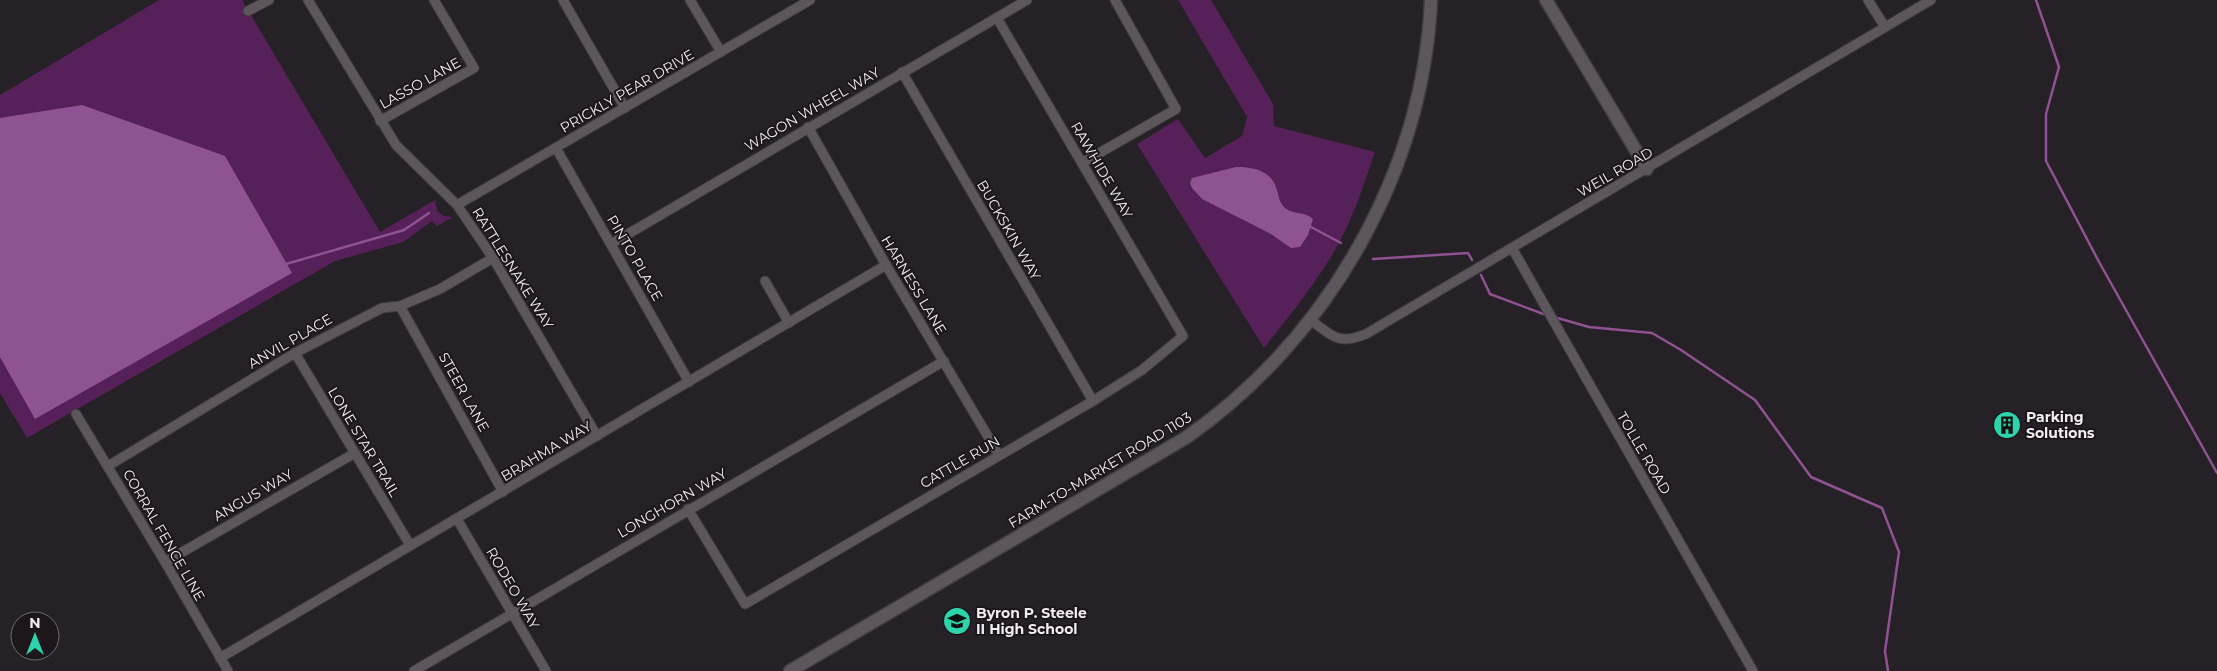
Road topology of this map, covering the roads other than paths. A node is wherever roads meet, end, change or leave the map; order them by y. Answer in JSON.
{"nodes":[{"id":1,"x":268,"y":0,"type":"edge"},
{"id":2,"x":308,"y":0,"type":"edge"},
{"id":3,"x":434,"y":0,"type":"edge"},
{"id":4,"x":563,"y":0,"type":"edge"},
{"id":5,"x":690,"y":0,"type":"edge"},
{"id":6,"x":810,"y":0,"type":"edge"},
{"id":7,"x":1027,"y":0,"type":"edge"},
{"id":8,"x":1114,"y":0,"type":"edge"},
{"id":9,"x":1431,"y":0,"type":"edge"},
{"id":10,"x":1546,"y":0,"type":"edge"},
{"id":11,"x":1868,"y":0,"type":"edge"},
{"id":12,"x":1931,"y":0,"type":"edge"},
{"id":13,"x":248,"y":11,"type":"dead end"},
{"id":14,"x":996,"y":18,"type":"junction"},
{"id":15,"x":1885,"y":27,"type":"junction"},
{"id":16,"x":721,"y":52,"type":"junction"},
{"id":17,"x":902,"y":72,"type":"junction"},
{"id":18,"x":625,"y":108,"type":"junction"},
{"id":19,"x":380,"y":121,"type":"junction"},
{"id":20,"x":808,"y":127,"type":"junction"},
{"id":21,"x":556,"y":148,"type":"junction"},
{"id":22,"x":1082,"y":163,"type":"junction"},
{"id":23,"x":1647,"y":169,"type":"junction"},
{"id":24,"x":457,"y":205,"type":"junction"},
{"id":25,"x":610,"y":244,"type":"junction"},
{"id":26,"x":1512,"y":248,"type":"junction"},
{"id":27,"x":493,"y":258,"type":"junction"},
{"id":28,"x":886,"y":265,"type":"junction"},
{"id":29,"x":765,"y":281,"type":"dead end"},
{"id":30,"x":400,"y":306,"type":"junction"},
{"id":31,"x":1311,"y":320,"type":"junction"},
{"id":32,"x":789,"y":323,"type":"junction"},
{"id":33,"x":1183,"y":336,"type":"joint"},
{"id":34,"x":295,"y":353,"type":"junction"},
{"id":35,"x":944,"y":361,"type":"junction"},
{"id":36,"x":689,"y":382,"type":"junction"},
{"id":37,"x":1093,"y":401,"type":"junction"},
{"id":38,"x":76,"y":414,"type":"dead end"},
{"id":39,"x":597,"y":436,"type":"junction"},
{"id":40,"x":355,"y":453,"type":"junction"},
{"id":41,"x":999,"y":456,"type":"junction"},
{"id":42,"x":108,"y":466,"type":"junction"},
{"id":43,"x":503,"y":492,"type":"junction"},
{"id":44,"x":688,"y":509,"type":"junction"},
{"id":45,"x":457,"y":519,"type":"junction"},
{"id":46,"x":410,"y":545,"type":"junction"},
{"id":47,"x":165,"y":562,"type":"junction"},
{"id":48,"x":513,"y":614,"type":"junction"},
{"id":49,"x":220,"y":658,"type":"junction"},
{"id":50,"x":228,"y":671,"type":"edge"},
{"id":51,"x":414,"y":671,"type":"edge"},
{"id":52,"x":546,"y":671,"type":"edge"},
{"id":53,"x":790,"y":671,"type":"edge"},
{"id":54,"x":1753,"y":671,"type":"edge"}],
"edges":[{"from":1,"to":13,"type":"street"},
{"from":2,"to":19,"type":"street","name":"RATTLESNAKE WAY"},
{"from":3,"to":19,"type":"street","name":"LASSO LANE"},
{"from":4,"to":18,"type":"street"},
{"from":5,"to":16,"type":"street"},
{"from":6,"to":16,"type":"street","name":"PRICKLY PEAR DRIVE"},
{"from":7,"to":14,"type":"street","name":"WAGON WHEEL WAY"},
{"from":8,"to":22,"type":"street"},
{"from":9,"to":31,"type":"main road","name":"FARM-TO-MARKET ROAD 1103"},
{"from":10,"to":23,"type":"main road"},
{"from":11,"to":15,"type":"street"},
{"from":12,"to":15,"type":"street","name":"WEIL ROAD"},
{"from":14,"to":17,"type":"street","name":"WAGON WHEEL WAY"},
{"from":14,"to":22,"type":"street","name":"RAWHIDE WAY"},
{"from":15,"to":23,"type":"street","name":"WEIL ROAD"},
{"from":16,"to":18,"type":"street","name":"PRICKLY PEAR DRIVE"},
{"from":17,"to":20,"type":"street","name":"WAGON WHEEL WAY"},
{"from":17,"to":37,"type":"street","name":"BUCKSKIN WAY"},
{"from":18,"to":21,"type":"street","name":"PRICKLY PEAR DRIVE"},
{"from":19,"to":24,"type":"street","name":"RATTLESNAKE WAY"},
{"from":20,"to":25,"type":"street","name":"WAGON WHEEL WAY"},
{"from":20,"to":28,"type":"street","name":"HARNESS LANE"},
{"from":21,"to":24,"type":"street","name":"PRICKLY PEAR DRIVE"},
{"from":21,"to":25,"type":"street","name":"PINTO PLACE"},
{"from":22,"to":33,"type":"street","name":"RAWHIDE WAY"},
{"from":23,"to":26,"type":"street","name":"WEIL ROAD"},
{"from":24,"to":27,"type":"street","name":"RATTLESNAKE WAY"},
{"from":25,"to":36,"type":"street","name":"PINTO PLACE"},
{"from":26,"to":31,"type":"street","name":"WEIL ROAD"},
{"from":26,"to":54,"type":"street","name":"TOLLE ROAD"},
{"from":27,"to":30,"type":"street","name":"ANVIL PLACE"},
{"from":27,"to":39,"type":"street","name":"RATTLESNAKE WAY"},
{"from":28,"to":32,"type":"street","name":"BRAHMA WAY"},
{"from":28,"to":35,"type":"street","name":"HARNESS LANE"},
{"from":29,"to":32,"type":"street"},
{"from":30,"to":34,"type":"street","name":"ANVIL PLACE"},
{"from":30,"to":43,"type":"street","name":"STEER LANE"},
{"from":31,"to":53,"type":"main road","name":"FARM-TO-MARKET ROAD 1103"},
{"from":32,"to":36,"type":"street","name":"BRAHMA WAY"},
{"from":33,"to":37,"type":"street","name":"CATTLE RUN"},
{"from":34,"to":40,"type":"street","name":"LONE STAR TRAIL"},
{"from":34,"to":42,"type":"street","name":"ANVIL PLACE"},
{"from":35,"to":41,"type":"street","name":"HARNESS LANE"},
{"from":35,"to":44,"type":"street","name":"LONGHORN WAY"},
{"from":36,"to":39,"type":"street","name":"BRAHMA WAY"},
{"from":37,"to":41,"type":"street","name":"CATTLE RUN"},
{"from":38,"to":42,"type":"street","name":"CORRAL FENCE LINE"},
{"from":39,"to":43,"type":"street","name":"BRAHMA WAY"},
{"from":40,"to":46,"type":"street","name":"LONE STAR TRAIL"},
{"from":40,"to":47,"type":"street","name":"ANGUS WAY"},
{"from":41,"to":44,"type":"street","name":"CATTLE RUN"},
{"from":42,"to":47,"type":"street","name":"CORRAL FENCE LINE"},
{"from":43,"to":45,"type":"street","name":"BRAHMA WAY"},
{"from":44,"to":48,"type":"street","name":"LONGHORN WAY"},
{"from":45,"to":46,"type":"street","name":"BRAHMA WAY"},
{"from":45,"to":48,"type":"street","name":"RODEO WAY"},
{"from":46,"to":49,"type":"street","name":"BRAHMA WAY"},
{"from":47,"to":49,"type":"street","name":"CORRAL FENCE LINE"},
{"from":48,"to":51,"type":"street","name":"LONGHORN WAY"},
{"from":48,"to":52,"type":"street","name":"RODEO WAY"},
{"from":49,"to":50,"type":"street","name":"CORRAL FENCE LINE"}]}
